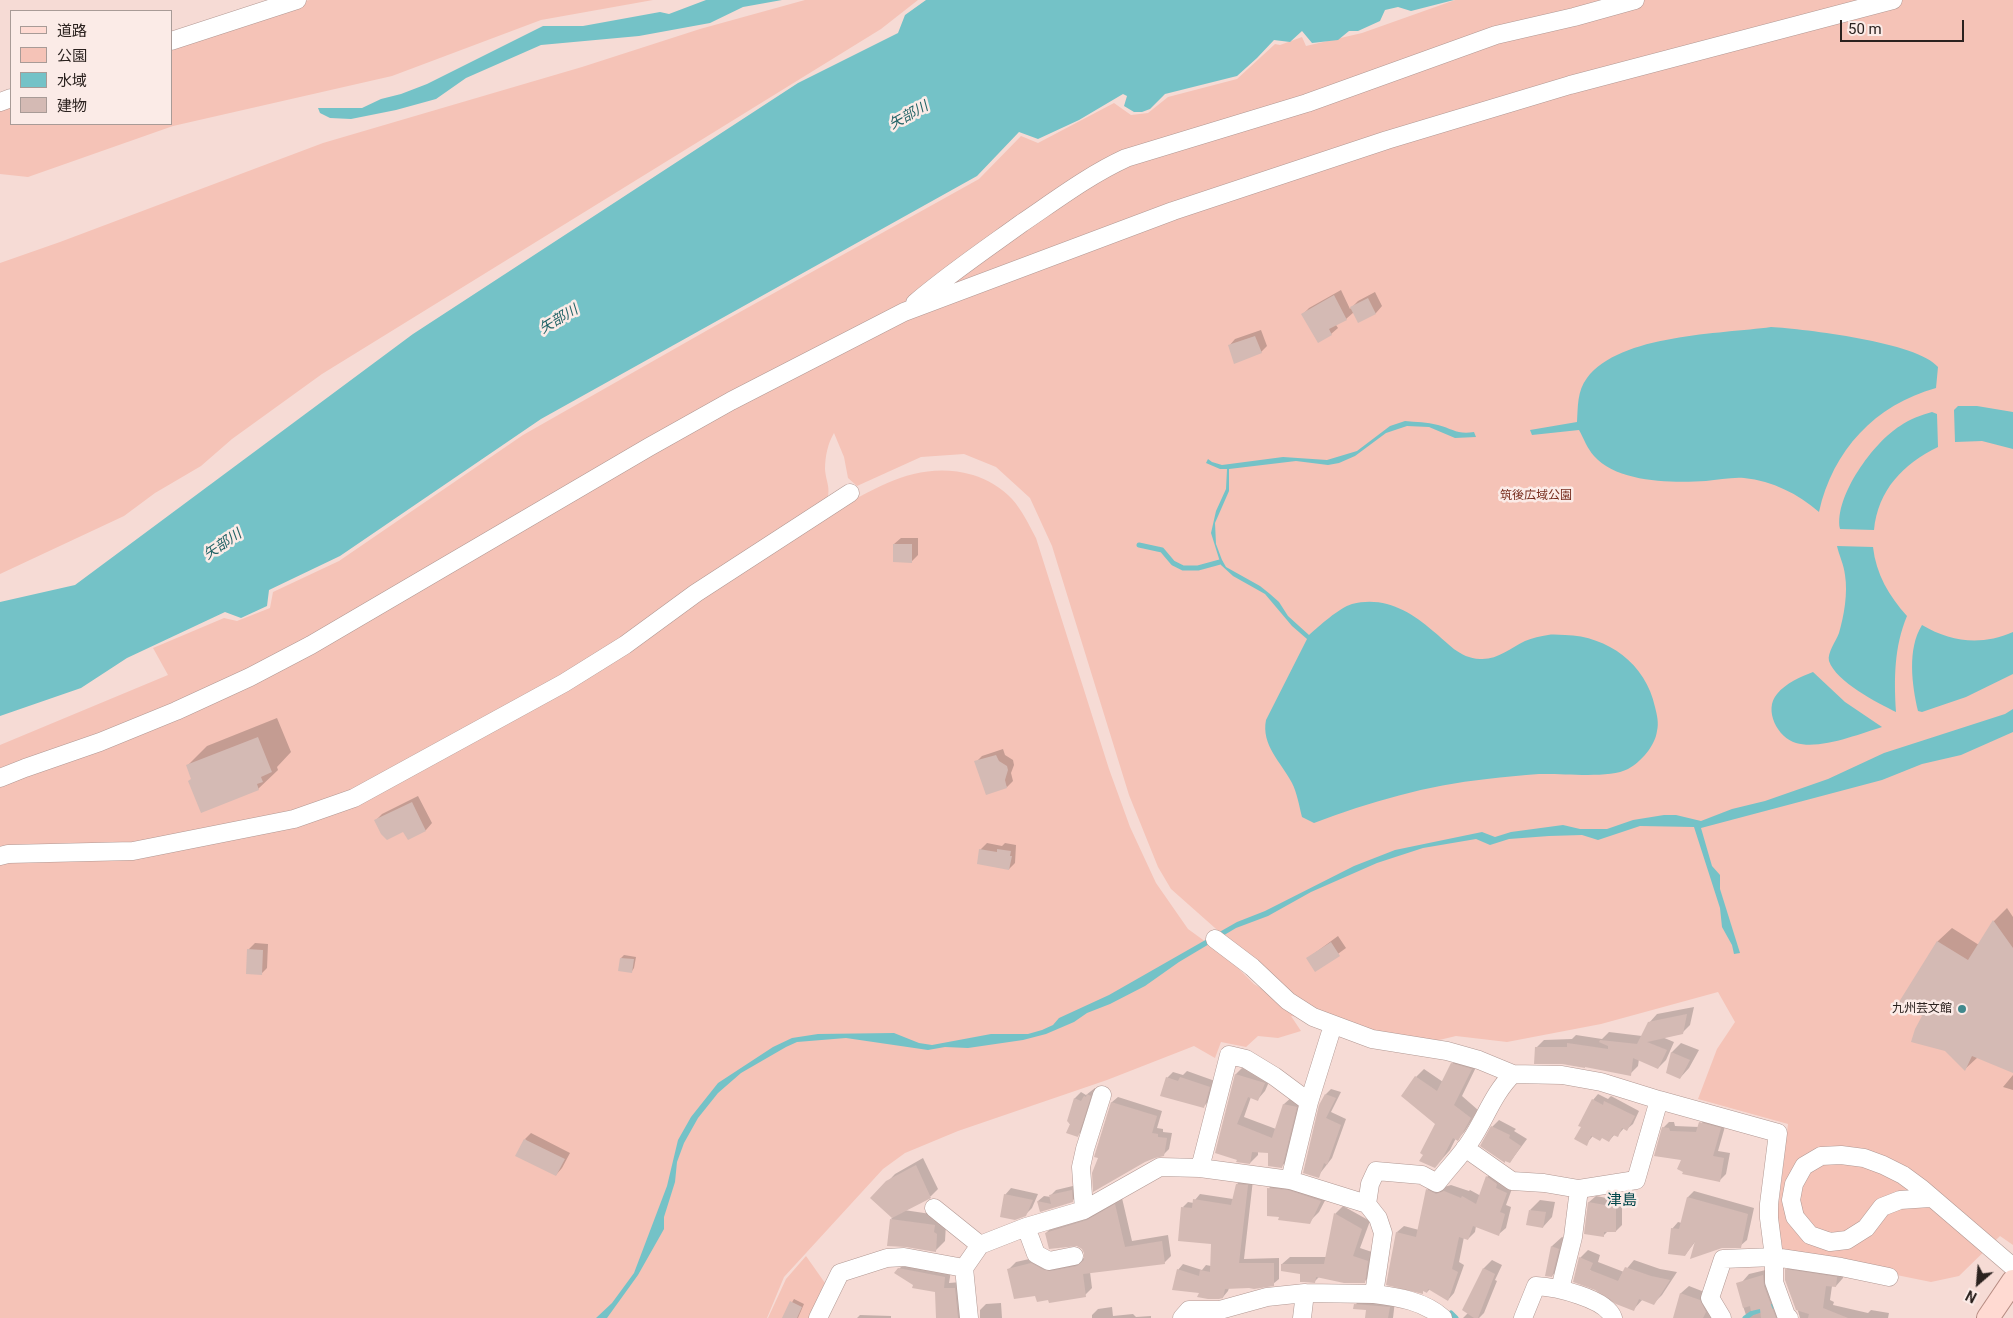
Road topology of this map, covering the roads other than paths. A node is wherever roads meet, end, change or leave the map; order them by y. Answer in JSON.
{"nodes":[{"id":1,"x":297,"y":0,"type":"edge"},
{"id":2,"x":1635,"y":0,"type":"edge"},
{"id":3,"x":1893,"y":0,"type":"edge"},
{"id":4,"x":172,"y":41,"type":"edge"},
{"id":5,"x":904,"y":312,"type":"junction"},
{"id":6,"x":850,"y":494,"type":"dead end"},
{"id":7,"x":0,"y":778,"type":"edge"},
{"id":8,"x":0,"y":856,"type":"edge"},
{"id":9,"x":1215,"y":939,"type":"dead end"},
{"id":10,"x":1333,"y":1025,"type":"junction"},
{"id":11,"x":1513,"y":1074,"type":"junction"},
{"id":12,"x":1102,"y":1095,"type":"dead end"},
{"id":13,"x":1659,"y":1100,"type":"junction"},
{"id":14,"x":1309,"y":1102,"type":"junction"},
{"id":15,"x":1465,"y":1148,"type":"junction"},
{"id":16,"x":1200,"y":1168,"type":"junction"},
{"id":17,"x":1290,"y":1180,"type":"junction"},
{"id":18,"x":1579,"y":1188,"type":"junction"},
{"id":19,"x":1930,"y":1198,"type":"junction"},
{"id":20,"x":1367,"y":1204,"type":"junction"},
{"id":21,"x":934,"y":1208,"type":"dead end"},
{"id":22,"x":1084,"y":1210,"type":"junction"},
{"id":23,"x":1026,"y":1227,"type":"junction"},
{"id":24,"x":980,"y":1245,"type":"junction"},
{"id":25,"x":1074,"y":1256,"type":"dead end"},
{"id":26,"x":1774,"y":1257,"type":"junction"},
{"id":27,"x":2013,"y":1267,"type":"edge"},
{"id":28,"x":964,"y":1268,"type":"junction"},
{"id":29,"x":1889,"y":1277,"type":"dead end"},
{"id":30,"x":2013,"y":1280,"type":"edge"},
{"id":31,"x":1560,"y":1289,"type":"junction"},
{"id":32,"x":1305,"y":1293,"type":"junction"},
{"id":33,"x":1374,"y":1294,"type":"junction"},
{"id":34,"x":818,"y":1318,"type":"edge"},
{"id":35,"x":969,"y":1318,"type":"edge"},
{"id":36,"x":1182,"y":1318,"type":"edge"},
{"id":37,"x":1302,"y":1318,"type":"edge"},
{"id":38,"x":1443,"y":1318,"type":"edge"},
{"id":39,"x":1523,"y":1318,"type":"edge"},
{"id":40,"x":1612,"y":1318,"type":"edge"},
{"id":41,"x":1722,"y":1318,"type":"edge"},
{"id":42,"x":1789,"y":1318,"type":"edge"},
{"id":43,"x":1988,"y":1318,"type":"edge"}],
"edges":[{"from":1,"to":4,"type":"street"},
{"from":2,"to":5,"type":"street"},
{"from":3,"to":5,"type":"street"},
{"from":5,"to":7,"type":"street"},
{"from":6,"to":8,"type":"street"},
{"from":9,"to":10,"type":"street"},
{"from":10,"to":11,"type":"street"},
{"from":10,"to":14,"type":"street"},
{"from":11,"to":13,"type":"street"},
{"from":11,"to":15,"type":"street"},
{"from":12,"to":22,"type":"street"},
{"from":13,"to":18,"type":"street"},
{"from":13,"to":26,"type":"street"},
{"from":14,"to":16,"type":"street"},
{"from":14,"to":17,"type":"street"},
{"from":15,"to":18,"type":"street"},
{"from":15,"to":20,"type":"street"},
{"from":16,"to":17,"type":"street"},
{"from":16,"to":22,"type":"street"},
{"from":17,"to":20,"type":"street"},
{"from":18,"to":31,"type":"street"},
{"from":19,"to":19,"type":"street"},
{"from":19,"to":27,"type":"street"},
{"from":20,"to":33,"type":"street"},
{"from":21,"to":24,"type":"street"},
{"from":22,"to":23,"type":"street"},
{"from":23,"to":24,"type":"street"},
{"from":23,"to":25,"type":"street"},
{"from":24,"to":28,"type":"street"},
{"from":26,"to":29,"type":"street"},
{"from":26,"to":41,"type":"street"},
{"from":26,"to":42,"type":"street"},
{"from":28,"to":34,"type":"street"},
{"from":28,"to":35,"type":"street"},
{"from":30,"to":43,"type":"main road"},
{"from":31,"to":39,"type":"street"},
{"from":31,"to":40,"type":"street"},
{"from":32,"to":33,"type":"street"},
{"from":32,"to":36,"type":"street"},
{"from":32,"to":37,"type":"street"},
{"from":33,"to":38,"type":"street"}]}
